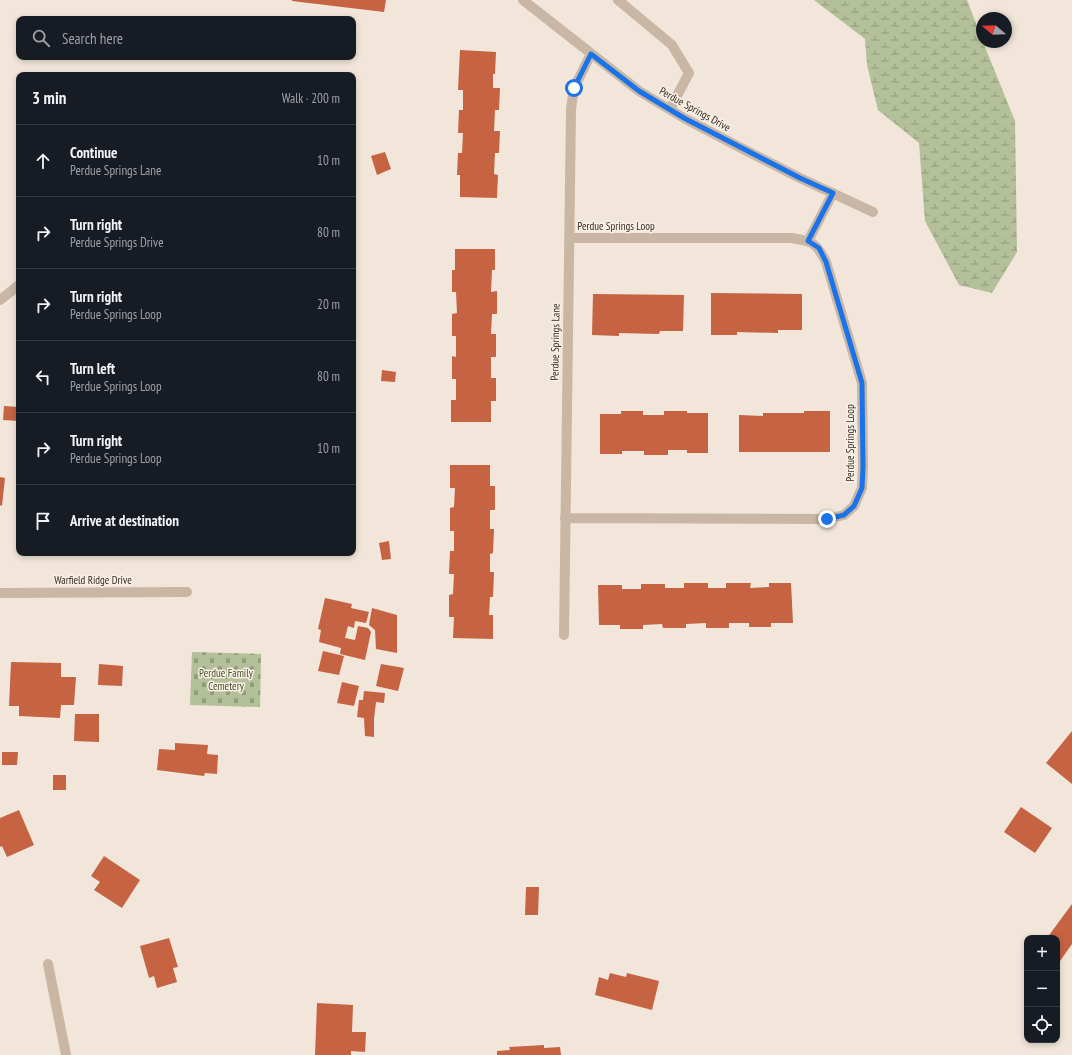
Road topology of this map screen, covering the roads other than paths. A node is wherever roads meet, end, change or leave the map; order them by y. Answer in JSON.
{"nodes":[{"id":1,"x":523,"y":0,"type":"edge"},
{"id":2,"x":618,"y":0,"type":"edge"},
{"id":3,"x":591,"y":54,"type":"junction"},
{"id":4,"x":670,"y":109,"type":"junction"},
{"id":5,"x":833,"y":193,"type":"junction"},
{"id":6,"x":873,"y":212,"type":"dead end"},
{"id":7,"x":569,"y":238,"type":"junction"},
{"id":8,"x":808,"y":241,"type":"junction"},
{"id":9,"x":16,"y":287,"type":"edge"},
{"id":10,"x":0,"y":300,"type":"edge"},
{"id":11,"x":565,"y":518,"type":"junction"},
{"id":12,"x":187,"y":592,"type":"dead end"},
{"id":13,"x":0,"y":593,"type":"edge"},
{"id":14,"x":564,"y":635,"type":"dead end"},
{"id":15,"x":48,"y":964,"type":"dead end"},
{"id":16,"x":66,"y":1055,"type":"edge"}],
"edges":[{"from":1,"to":3,"type":"street","name":"Perdue Springs Drive"},
{"from":2,"to":4,"type":"street"},
{"from":3,"to":4,"type":"street","name":"Perdue Springs Drive"},
{"from":3,"to":7,"type":"street","name":"Perdue Springs Lane"},
{"from":4,"to":5,"type":"street","name":"Perdue Springs Drive"},
{"from":5,"to":6,"type":"street","name":"Perdue Springs Drive"},
{"from":5,"to":8,"type":"street"},
{"from":7,"to":8,"type":"street","name":"Perdue Springs Loop"},
{"from":7,"to":11,"type":"street","name":"Perdue Springs Lane"},
{"from":8,"to":11,"type":"street","name":"Perdue Springs Loop"},
{"from":9,"to":10,"type":"street"},
{"from":11,"to":14,"type":"street","name":"Perdue Springs Lane"},
{"from":12,"to":13,"type":"street","name":"Warfield Ridge Drive"},
{"from":15,"to":16,"type":"street"}]}
